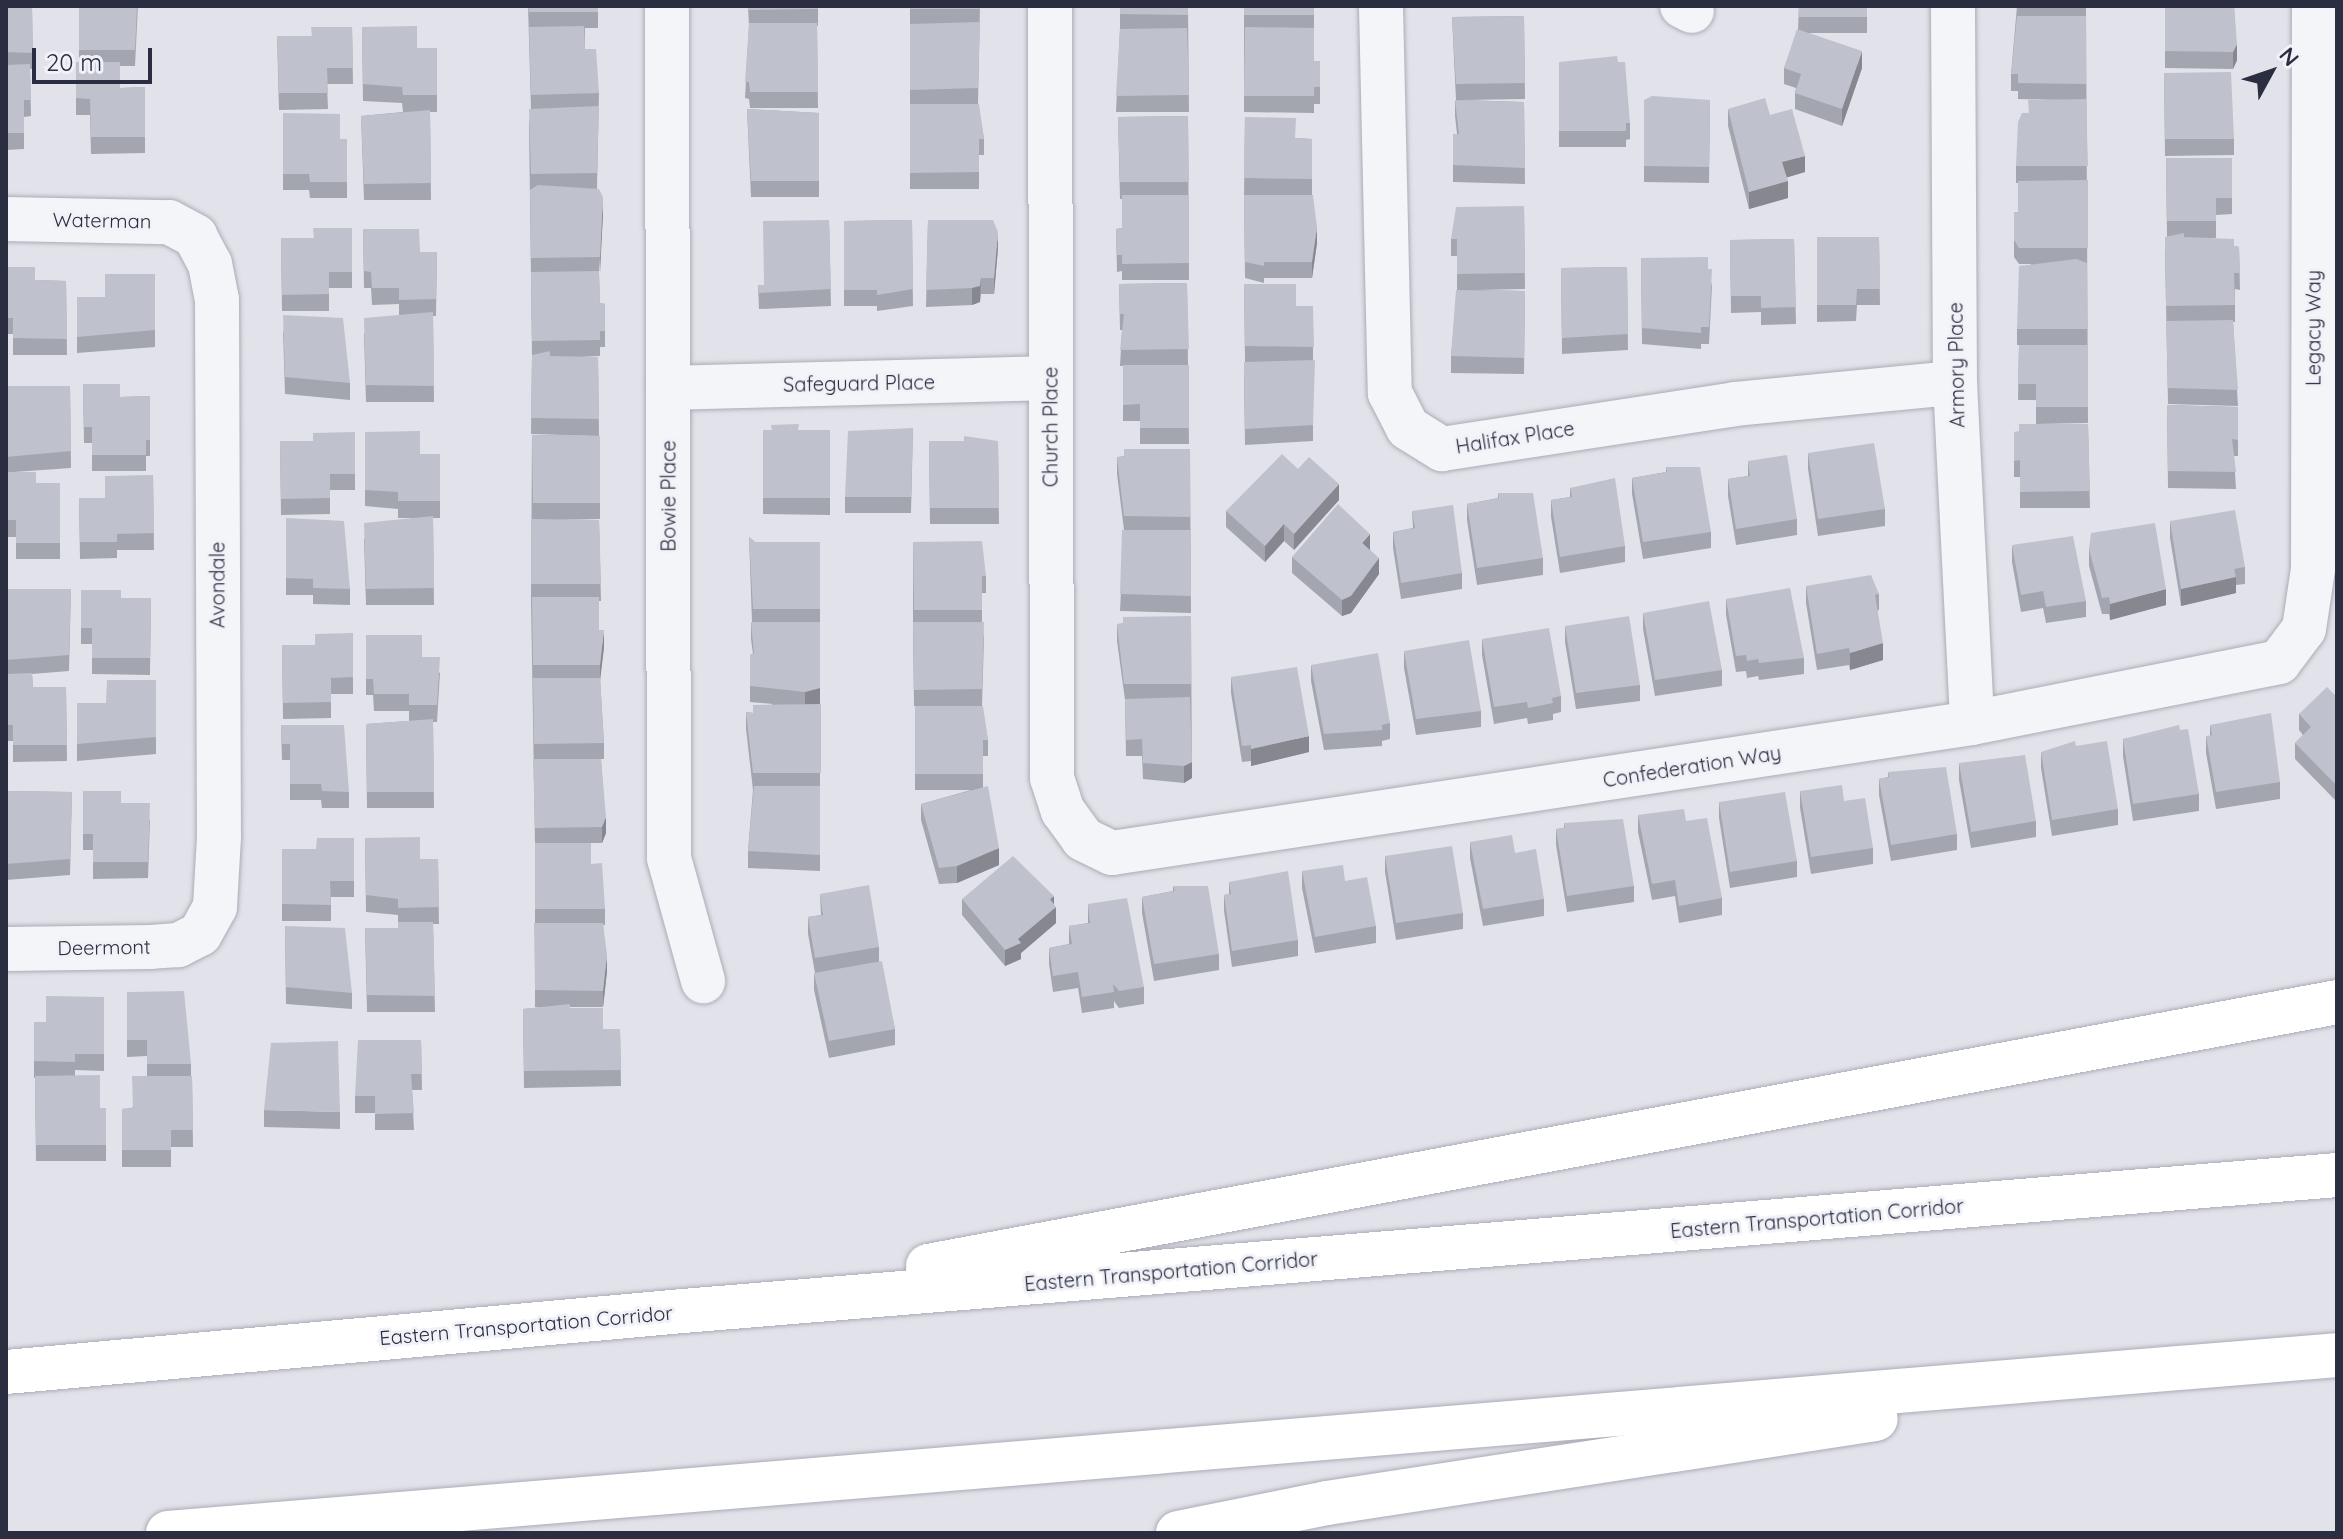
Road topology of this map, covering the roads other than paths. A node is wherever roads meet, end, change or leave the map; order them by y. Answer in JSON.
{"nodes":[{"id":1,"x":667,"y":6,"type":"edge"},
{"id":2,"x":1050,"y":6,"type":"edge"},
{"id":3,"x":1381,"y":6,"type":"edge"},
{"id":4,"x":1953,"y":6,"type":"edge"},
{"id":5,"x":2314,"y":6,"type":"edge"},
{"id":6,"x":6,"y":219,"type":"edge"},
{"id":7,"x":195,"y":236,"type":"joint"},
{"id":8,"x":1050,"y":378,"type":"junction"},
{"id":9,"x":1955,"y":383,"type":"junction"},
{"id":10,"x":668,"y":388,"type":"junction"},
{"id":11,"x":2294,"y":646,"type":"joint"},
{"id":12,"x":1972,"y":723,"type":"junction"},
{"id":13,"x":1083,"y":839,"type":"joint"},
{"id":14,"x":200,"y":934,"type":"joint"},
{"id":15,"x":6,"y":949,"type":"edge"},
{"id":16,"x":703,"y":981,"type":"dead end"},
{"id":17,"x":2337,"y":1002,"type":"edge"},
{"id":18,"x":2337,"y":1175,"type":"edge"},
{"id":19,"x":683,"y":1311,"type":"junction"},
{"id":20,"x":2337,"y":1355,"type":"edge"},
{"id":21,"x":6,"y":1372,"type":"edge"},
{"id":22,"x":2142,"y":1373,"type":"junction"},
{"id":23,"x":168,"y":1533,"type":"edge"},
{"id":24,"x":1178,"y":1533,"type":"edge"}],
"edges":[{"from":1,"to":10,"type":"street","name":"Bowie Place"},
{"from":2,"to":8,"type":"street","name":"Church Place"},
{"from":3,"to":9,"type":"street","name":"Halifax Place"},
{"from":4,"to":9,"type":"street","name":"Armory Place"},
{"from":5,"to":11,"type":"street","name":"Legacy Way"},
{"from":6,"to":7,"type":"street","name":"Waterman"},
{"from":7,"to":14,"type":"street","name":"Avondale"},
{"from":8,"to":10,"type":"street","name":"Safeguard Place"},
{"from":8,"to":13,"type":"street","name":"Church Place"},
{"from":9,"to":12,"type":"street","name":"Armory Place"},
{"from":10,"to":16,"type":"street","name":"Bowie Place"},
{"from":11,"to":12,"type":"street","name":"Confederation Way"},
{"from":12,"to":13,"type":"street","name":"Confederation Way"},
{"from":14,"to":15,"type":"street","name":"Deermont"},
{"from":17,"to":19,"type":"highway"},
{"from":18,"to":19,"type":"highway","name":"Eastern Transportation Corridor"},
{"from":19,"to":21,"type":"highway","name":"Eastern Transportation Corridor"},
{"from":20,"to":22,"type":"highway"},
{"from":22,"to":23,"type":"highway"},
{"from":22,"to":24,"type":"highway"}]}
